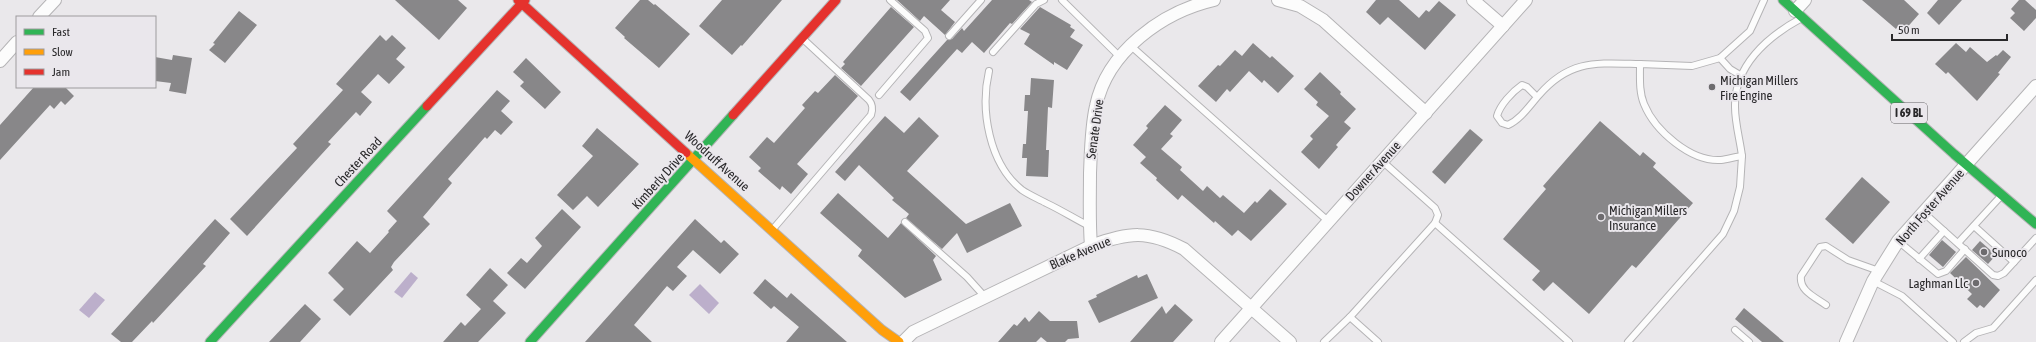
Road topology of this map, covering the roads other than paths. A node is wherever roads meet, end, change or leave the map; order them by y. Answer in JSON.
{"nodes":[{"id":1,"x":55,"y":0,"type":"edge"},
{"id":2,"x":836,"y":0,"type":"edge"},
{"id":3,"x":890,"y":0,"type":"edge"},
{"id":4,"x":981,"y":0,"type":"edge"},
{"id":5,"x":1044,"y":0,"type":"edge"},
{"id":6,"x":1062,"y":0,"type":"edge"},
{"id":7,"x":1214,"y":0,"type":"edge"},
{"id":8,"x":1278,"y":0,"type":"edge"},
{"id":9,"x":1473,"y":0,"type":"edge"},
{"id":10,"x":1526,"y":0,"type":"edge"},
{"id":11,"x":1764,"y":0,"type":"edge"},
{"id":12,"x":1783,"y":0,"type":"edge"},
{"id":13,"x":1805,"y":0,"type":"edge"},
{"id":14,"x":522,"y":1,"type":"edge"},
{"id":15,"x":1196,"y":2,"type":"edge"},
{"id":16,"x":1799,"y":14,"type":"junction"},
{"id":17,"x":41,"y":16,"type":"edge"},
{"id":18,"x":1503,"y":26,"type":"junction"},
{"id":19,"x":949,"y":36,"type":"dead end"},
{"id":20,"x":802,"y":38,"type":"junction"},
{"id":21,"x":16,"y":43,"type":"edge"},
{"id":22,"x":1131,"y":46,"type":"junction"},
{"id":23,"x":993,"y":52,"type":"dead end"},
{"id":24,"x":1121,"y":58,"type":"junction"},
{"id":25,"x":1720,"y":58,"type":"junction"},
{"id":26,"x":0,"y":61,"type":"edge"},
{"id":27,"x":1640,"y":64,"type":"junction"},
{"id":28,"x":989,"y":71,"type":"dead end"},
{"id":29,"x":1740,"y":75,"type":"junction"},
{"id":30,"x":2036,"y":86,"type":"edge"},
{"id":31,"x":879,"y":95,"type":"dead end"},
{"id":32,"x":1537,"y":97,"type":"junction"},
{"id":33,"x":1426,"y":113,"type":"junction"},
{"id":34,"x":1742,"y":156,"type":"junction"},
{"id":35,"x":695,"y":159,"type":"junction"},
{"id":36,"x":1382,"y":161,"type":"junction"},
{"id":37,"x":1967,"y":164,"type":"junction"},
{"id":38,"x":2002,"y":195,"type":"junction"},
{"id":39,"x":1924,"y":213,"type":"junction"},
{"id":40,"x":1328,"y":221,"type":"junction"},
{"id":41,"x":905,"y":222,"type":"dead end"},
{"id":42,"x":1435,"y":222,"type":"junction"},
{"id":43,"x":2036,"y":224,"type":"edge"},
{"id":44,"x":1090,"y":226,"type":"junction"},
{"id":45,"x":1974,"y":226,"type":"junction"},
{"id":46,"x":772,"y":229,"type":"junction"},
{"id":47,"x":1944,"y":231,"type":"junction"},
{"id":48,"x":2036,"y":238,"type":"edge"},
{"id":49,"x":1898,"y":241,"type":"junction"},
{"id":50,"x":1958,"y":243,"type":"junction"},
{"id":51,"x":1091,"y":246,"type":"junction"},
{"id":52,"x":1965,"y":249,"type":"junction"},
{"id":53,"x":1919,"y":259,"type":"junction"},
{"id":54,"x":2014,"y":262,"type":"junction"},
{"id":55,"x":1876,"y":276,"type":"junction"},
{"id":56,"x":2036,"y":280,"type":"edge"},
{"id":57,"x":985,"y":297,"type":"junction"},
{"id":58,"x":1826,"y":305,"type":"dead end"},
{"id":59,"x":1251,"y":308,"type":"junction"},
{"id":60,"x":1350,"y":317,"type":"junction"},
{"id":61,"x":1735,"y":330,"type":"dead end"},
{"id":62,"x":210,"y":342,"type":"edge"},
{"id":63,"x":530,"y":342,"type":"edge"},
{"id":64,"x":899,"y":342,"type":"edge"},
{"id":65,"x":903,"y":342,"type":"edge"},
{"id":66,"x":1221,"y":342,"type":"edge"},
{"id":67,"x":1290,"y":342,"type":"edge"},
{"id":68,"x":1324,"y":342,"type":"edge"},
{"id":69,"x":1378,"y":342,"type":"edge"},
{"id":70,"x":1569,"y":342,"type":"edge"},
{"id":71,"x":1628,"y":342,"type":"edge"},
{"id":72,"x":1749,"y":342,"type":"edge"},
{"id":73,"x":1846,"y":342,"type":"edge"},
{"id":74,"x":1953,"y":342,"type":"edge"},
{"id":75,"x":1964,"y":342,"type":"edge"}],
"edges":[{"from":1,"to":17,"type":"street"},
{"from":2,"to":20,"type":"street","name":"Kimberly Drive"},
{"from":3,"to":31,"type":"lane"},
{"from":4,"to":19,"type":"lane"},
{"from":5,"to":23,"type":"lane"},
{"from":6,"to":24,"type":"lane"},
{"from":7,"to":15,"type":"street","name":"Senate Drive"},
{"from":8,"to":33,"type":"street"},
{"from":9,"to":18,"type":"street"},
{"from":10,"to":18,"type":"street","name":"Downer Avenue"},
{"from":11,"to":25,"type":"lane"},
{"from":12,"to":16,"type":"street","number":"I 69 BL"},
{"from":13,"to":16,"type":"street"},
{"from":14,"to":35,"type":"street","name":"Woodruff Avenue"},
{"from":14,"to":62,"type":"street","name":"Chester Road"},
{"from":15,"to":22,"type":"street","name":"Senate Drive"},
{"from":16,"to":29,"type":"lane"},
{"from":16,"to":37,"type":"street","number":"I 69 BL"},
{"from":18,"to":33,"type":"street","name":"Downer Avenue"},
{"from":20,"to":35,"type":"street","name":"Kimberly Drive"},
{"from":20,"to":46,"type":"lane"},
{"from":21,"to":26,"type":"street"},
{"from":22,"to":24,"type":"street","name":"Senate Drive"},
{"from":22,"to":40,"type":"lane"},
{"from":24,"to":44,"type":"street","name":"Senate Drive"},
{"from":25,"to":27,"type":"lane"},
{"from":25,"to":29,"type":"lane"},
{"from":27,"to":32,"type":"lane"},
{"from":27,"to":34,"type":"lane"},
{"from":28,"to":44,"type":"lane"},
{"from":29,"to":34,"type":"lane"},
{"from":30,"to":37,"type":"street","name":"North Foster Avenue"},
{"from":32,"to":32,"type":"lane"},
{"from":33,"to":36,"type":"street","name":"Downer Avenue"},
{"from":34,"to":71,"type":"lane"},
{"from":35,"to":46,"type":"street","name":"Woodruff Avenue"},
{"from":35,"to":63,"type":"street","name":"Kimberly Drive"},
{"from":36,"to":40,"type":"street","name":"Downer Avenue"},
{"from":36,"to":42,"type":"lane"},
{"from":37,"to":38,"type":"street","number":"I 69 BL"},
{"from":37,"to":39,"type":"street","name":"North Foster Avenue"},
{"from":38,"to":43,"type":"street","number":"I 69 BL"},
{"from":38,"to":45,"type":"lane"},
{"from":39,"to":47,"type":"lane"},
{"from":39,"to":49,"type":"street","name":"North Foster Avenue"},
{"from":40,"to":59,"type":"street","name":"Downer Avenue"},
{"from":41,"to":57,"type":"lane"},
{"from":42,"to":60,"type":"lane"},
{"from":42,"to":70,"type":"lane"},
{"from":44,"to":51,"type":"street","name":"Senate Drive"},
{"from":45,"to":50,"type":"lane"},
{"from":45,"to":54,"type":"lane"},
{"from":46,"to":64,"type":"street","name":"Woodruff Avenue"},
{"from":47,"to":50,"type":"lane"},
{"from":47,"to":53,"type":"lane"},
{"from":48,"to":54,"type":"lane"},
{"from":49,"to":53,"type":"lane"},
{"from":49,"to":55,"type":"street","name":"North Foster Avenue"},
{"from":50,"to":52,"type":"lane"},
{"from":51,"to":57,"type":"street","name":"Blake Avenue"},
{"from":51,"to":59,"type":"street","name":"Blake Avenue"},
{"from":52,"to":53,"type":"lane"},
{"from":52,"to":54,"type":"lane"},
{"from":55,"to":58,"type":"lane"},
{"from":55,"to":73,"type":"street","name":"North Foster Avenue"},
{"from":55,"to":74,"type":"lane"},
{"from":56,"to":75,"type":"lane"},
{"from":57,"to":65,"type":"street","name":"Blake Avenue"},
{"from":59,"to":66,"type":"street","name":"Downer Avenue"},
{"from":59,"to":67,"type":"street","name":"Blake Avenue"},
{"from":60,"to":68,"type":"lane"},
{"from":60,"to":69,"type":"lane"},
{"from":61,"to":72,"type":"lane"}]}
